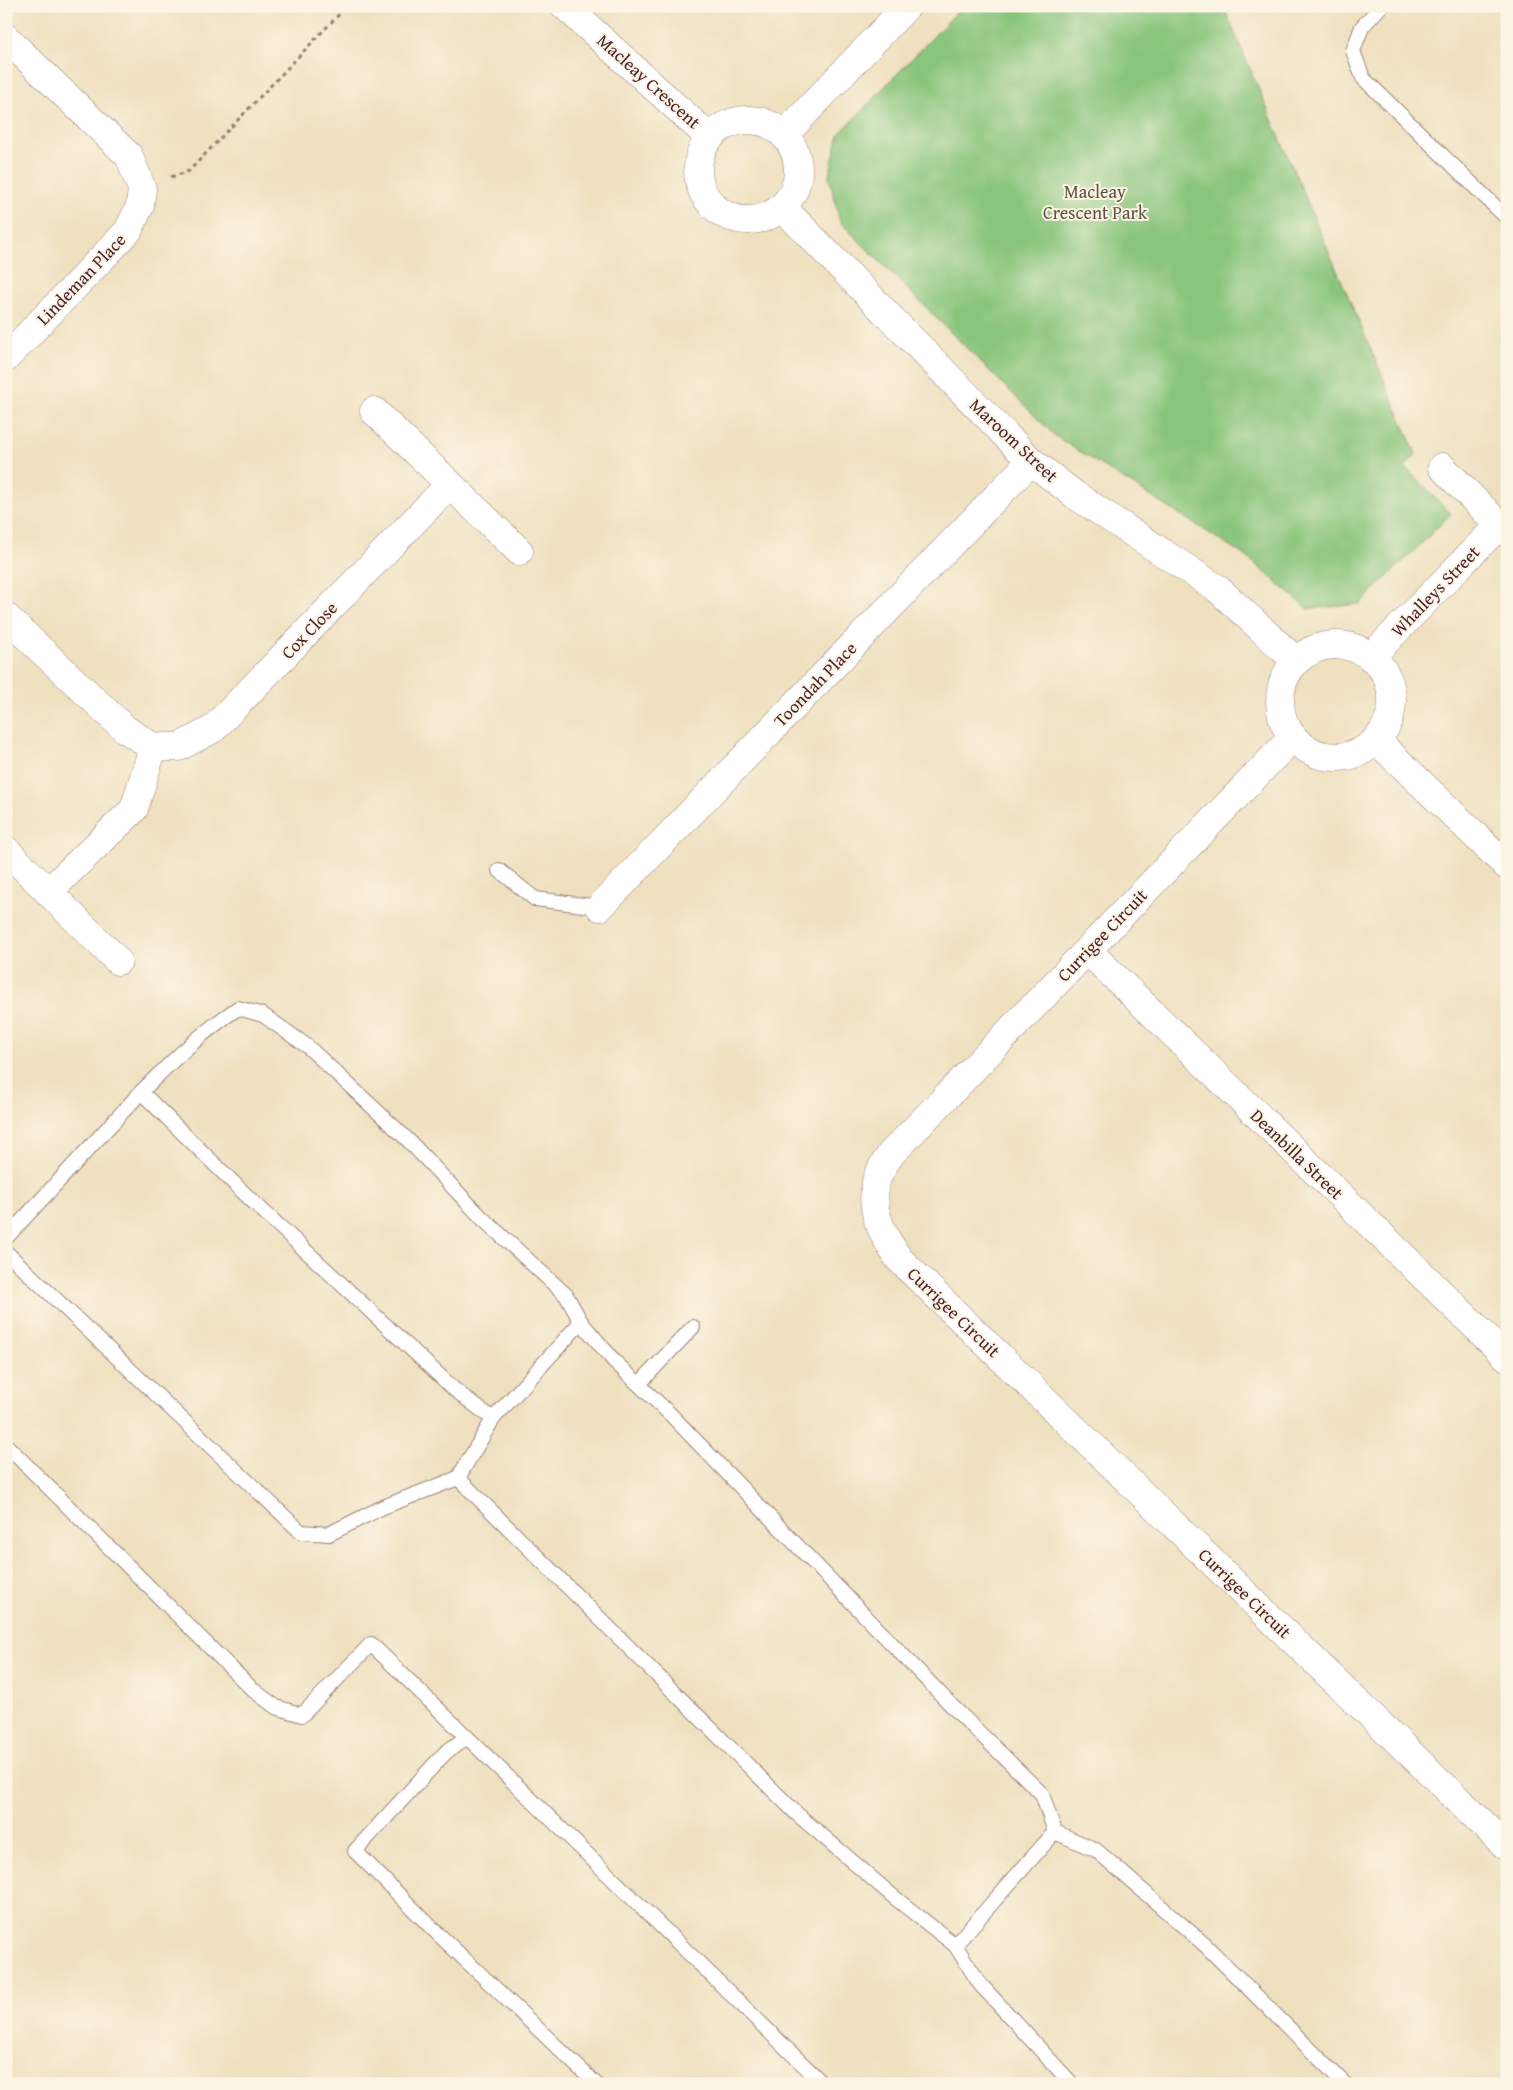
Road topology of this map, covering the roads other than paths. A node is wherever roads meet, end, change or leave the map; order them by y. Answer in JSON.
{"nodes":[{"id":1,"x":565,"y":6,"type":"edge"},
{"id":2,"x":907,"y":6,"type":"edge"},
{"id":3,"x":1381,"y":6,"type":"edge"},
{"id":4,"x":6,"y":38,"type":"edge"},
{"id":5,"x":784,"y":135,"type":"junction"},
{"id":6,"x":710,"y":136,"type":"junction"},
{"id":7,"x":782,"y":206,"type":"junction"},
{"id":8,"x":1507,"y":218,"type":"edge"},
{"id":9,"x":6,"y":358,"type":"edge"},
{"id":10,"x":374,"y":411,"type":"dead end"},
{"id":11,"x":1031,"y":461,"type":"junction"},
{"id":12,"x":1442,"y":467,"type":"dead end"},
{"id":13,"x":450,"y":484,"type":"junction"},
{"id":14,"x":1503,"y":529,"type":"edge"},
{"id":15,"x":519,"y":551,"type":"dead end"},
{"id":16,"x":6,"y":617,"type":"edge"},
{"id":17,"x":1371,"y":657,"type":"junction"},
{"id":18,"x":1296,"y":661,"type":"junction"},
{"id":19,"x":1293,"y":737,"type":"junction"},
{"id":20,"x":1376,"y":740,"type":"junction"},
{"id":21,"x":152,"y":748,"type":"junction"},
{"id":22,"x":6,"y":850,"type":"edge"},
{"id":23,"x":1507,"y":866,"type":"edge"},
{"id":24,"x":499,"y":870,"type":"dead end"},
{"id":25,"x":48,"y":892,"type":"junction"},
{"id":26,"x":600,"y":907,"type":"joint"},
{"id":27,"x":1087,"y":950,"type":"junction"},
{"id":28,"x":118,"y":961,"type":"dead end"},
{"id":29,"x":141,"y":1092,"type":"junction"},
{"id":30,"x":6,"y":1238,"type":"edge"},
{"id":31,"x":6,"y":1252,"type":"edge"},
{"id":32,"x":581,"y":1322,"type":"junction"},
{"id":33,"x":693,"y":1327,"type":"dead end"},
{"id":34,"x":1507,"y":1357,"type":"edge"},
{"id":35,"x":639,"y":1384,"type":"junction"},
{"id":36,"x":493,"y":1419,"type":"junction"},
{"id":37,"x":6,"y":1445,"type":"edge"},
{"id":38,"x":458,"y":1478,"type":"junction"},
{"id":39,"x":467,"y":1737,"type":"junction"},
{"id":40,"x":1055,"y":1832,"type":"junction"},
{"id":41,"x":1507,"y":1847,"type":"edge"},
{"id":42,"x":955,"y":1944,"type":"junction"},
{"id":43,"x":596,"y":2084,"type":"edge"},
{"id":44,"x":823,"y":2084,"type":"edge"},
{"id":45,"x":1072,"y":2084,"type":"edge"},
{"id":46,"x":1344,"y":2084,"type":"edge"}],
"edges":[{"from":1,"to":6,"type":"street","name":"Macleay Crescent"},
{"from":2,"to":5,"type":"street"},
{"from":3,"to":8,"type":"lane"},
{"from":4,"to":9,"type":"street","name":"Lindeman Place"},
{"from":5,"to":6,"type":"street"},
{"from":5,"to":7,"type":"street"},
{"from":6,"to":7,"type":"street"},
{"from":7,"to":11,"type":"street","name":"Maroom Street"},
{"from":10,"to":13,"type":"street"},
{"from":11,"to":18,"type":"street","name":"Maroom Street"},
{"from":11,"to":26,"type":"street","name":"Toondah Place"},
{"from":12,"to":14,"type":"street","name":"Whalleys Street"},
{"from":13,"to":15,"type":"street"},
{"from":13,"to":21,"type":"street","name":"Cox Close"},
{"from":14,"to":17,"type":"street","name":"Whalleys Street"},
{"from":16,"to":21,"type":"street"},
{"from":17,"to":18,"type":"street"},
{"from":17,"to":20,"type":"street"},
{"from":18,"to":19,"type":"street"},
{"from":19,"to":20,"type":"street"},
{"from":19,"to":27,"type":"street","name":"Currigee Circuit"},
{"from":20,"to":23,"type":"street"},
{"from":21,"to":25,"type":"street"},
{"from":22,"to":25,"type":"street"},
{"from":24,"to":26,"type":"lane"},
{"from":25,"to":28,"type":"street"},
{"from":27,"to":34,"type":"street","name":"Deanbilla Street"},
{"from":27,"to":41,"type":"street","name":"Currigee Circuit"},
{"from":29,"to":30,"type":"lane"},
{"from":29,"to":32,"type":"lane"},
{"from":29,"to":36,"type":"lane"},
{"from":31,"to":38,"type":"lane"},
{"from":32,"to":35,"type":"lane"},
{"from":32,"to":36,"type":"lane"},
{"from":33,"to":35,"type":"lane"},
{"from":35,"to":40,"type":"lane"},
{"from":36,"to":38,"type":"lane"},
{"from":37,"to":39,"type":"lane"},
{"from":38,"to":42,"type":"lane"},
{"from":39,"to":43,"type":"lane"},
{"from":39,"to":44,"type":"lane"},
{"from":40,"to":42,"type":"lane"},
{"from":40,"to":46,"type":"lane"},
{"from":42,"to":45,"type":"lane"}]}
